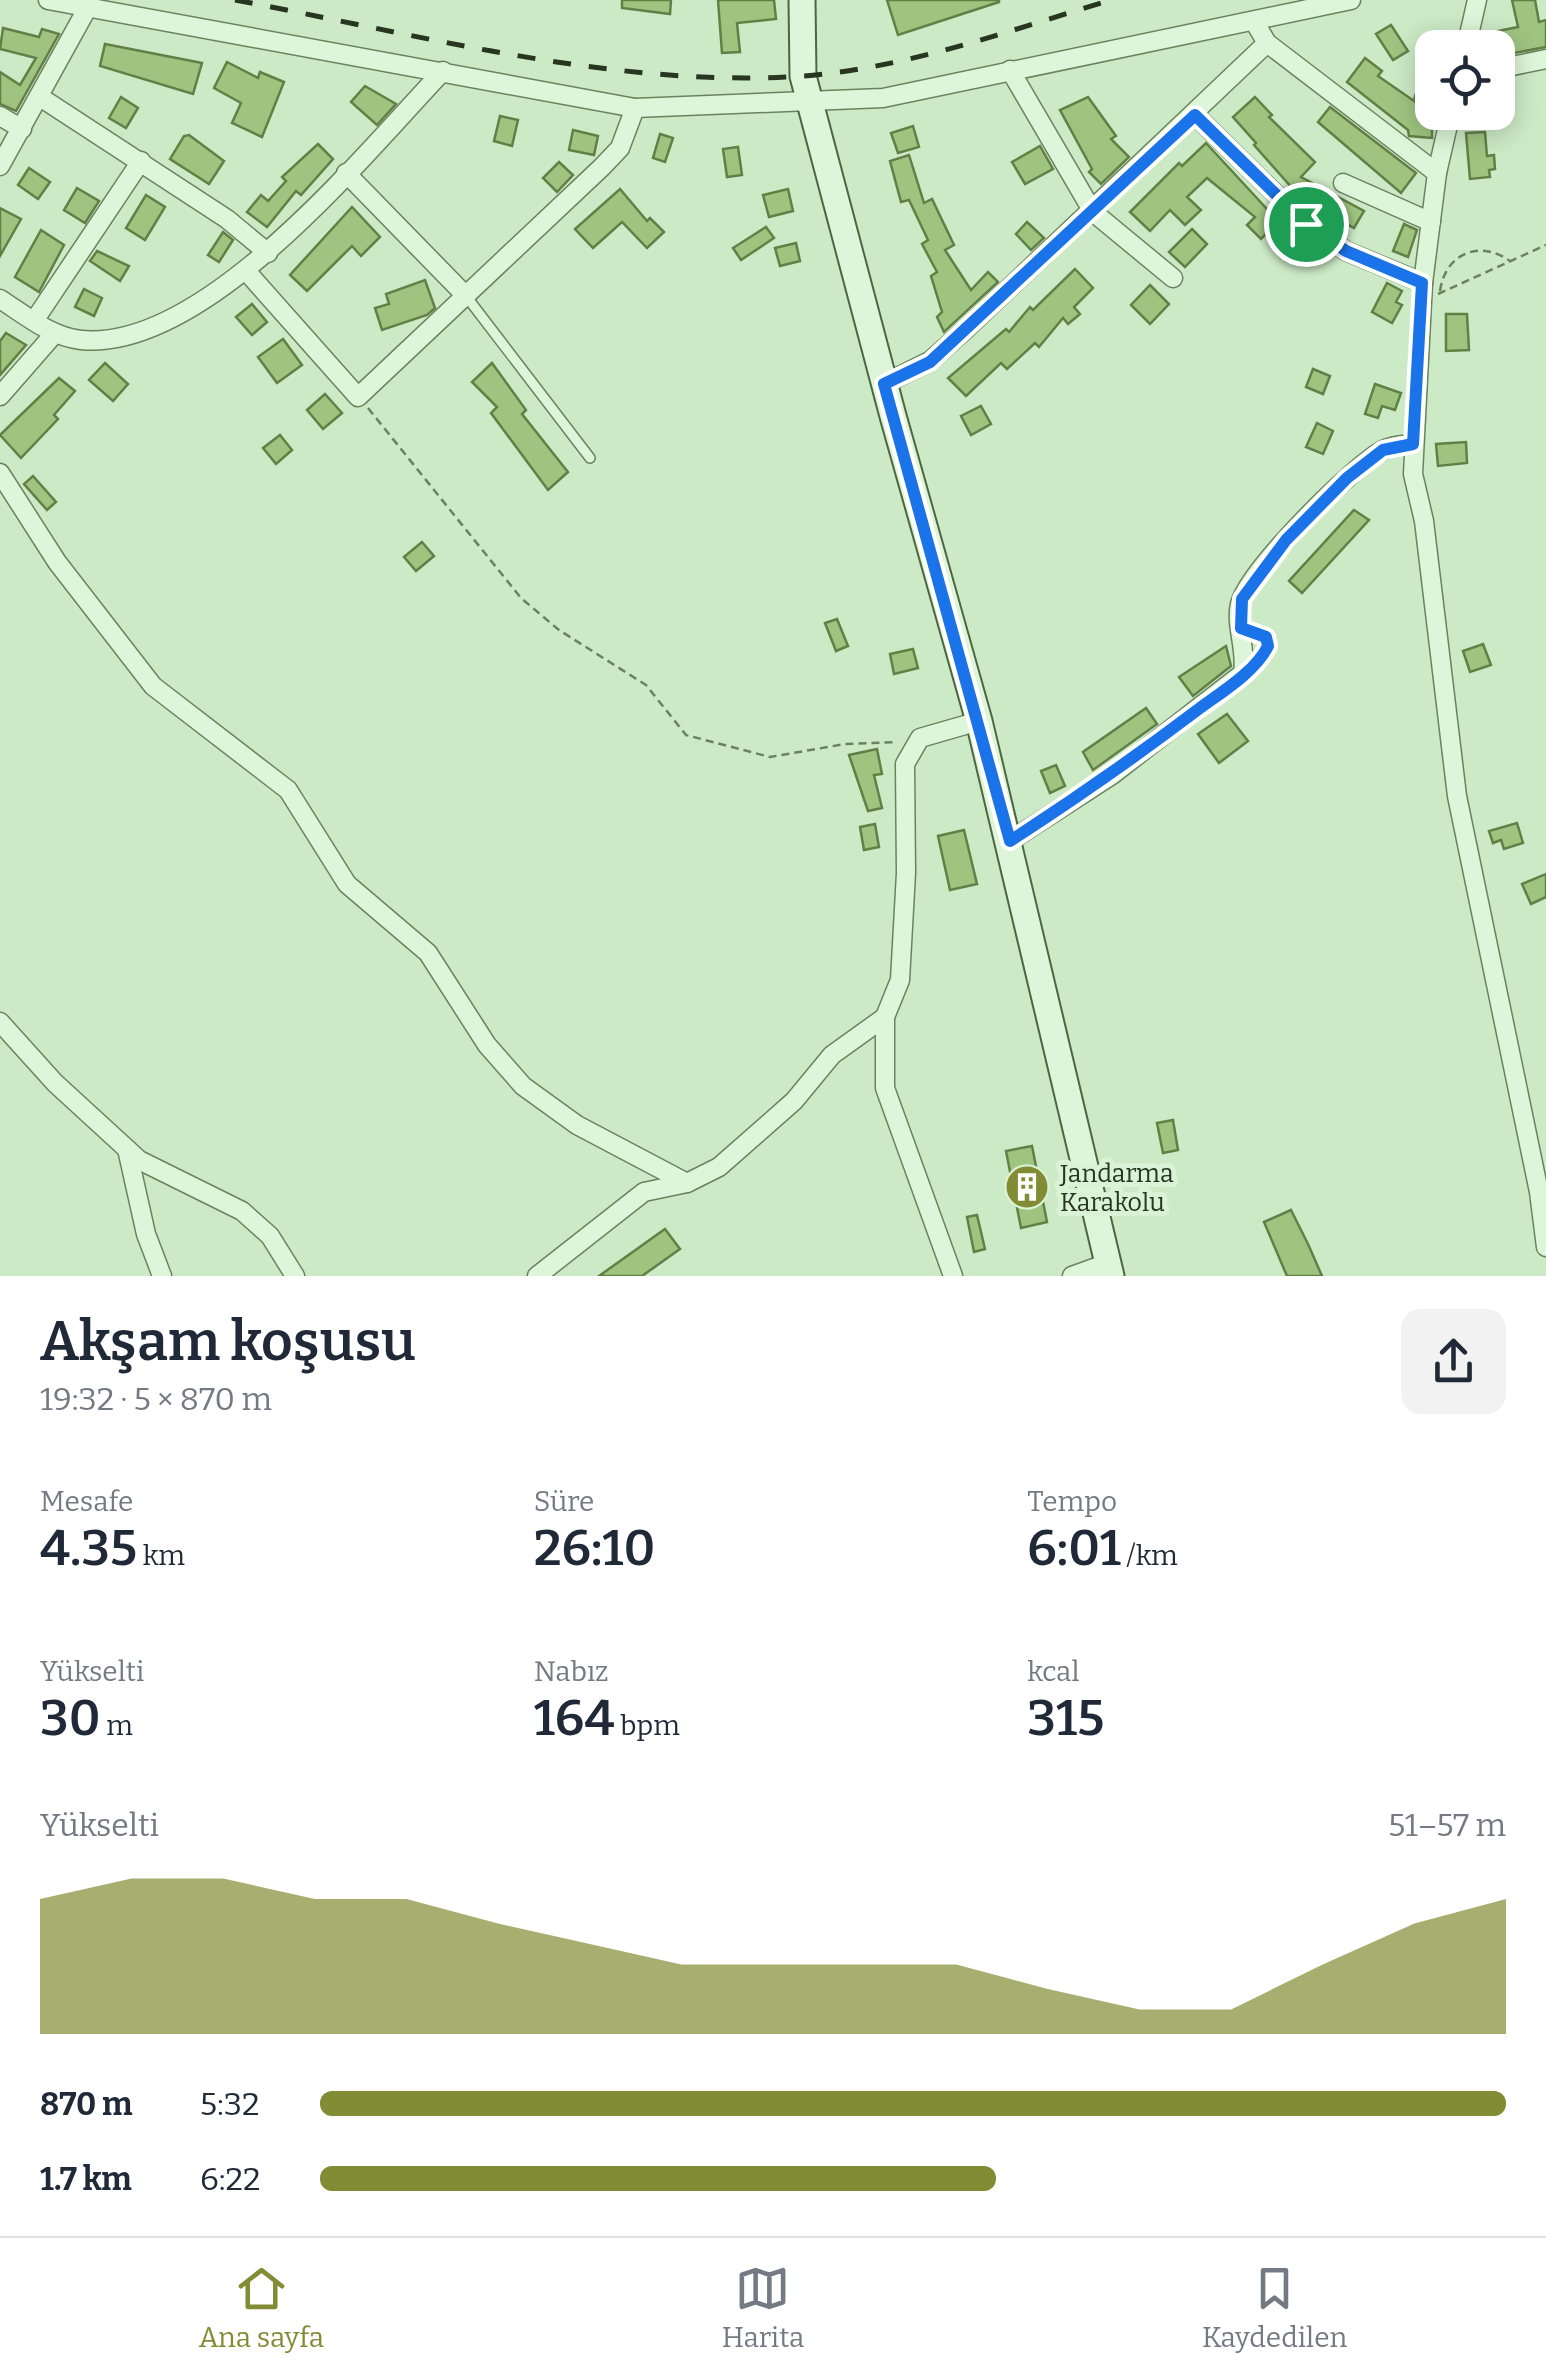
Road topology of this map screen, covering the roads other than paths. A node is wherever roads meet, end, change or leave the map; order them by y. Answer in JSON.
{"nodes":[{"id":1,"x":48,"y":0,"type":"edge"},
{"id":2,"x":802,"y":0,"type":"edge"},
{"id":3,"x":1352,"y":0,"type":"edge"},
{"id":4,"x":1477,"y":0,"type":"edge"},
{"id":5,"x":88,"y":7,"type":"junction"},
{"id":6,"x":1255,"y":23,"type":"junction"},
{"id":7,"x":1470,"y":30,"type":"edge"},
{"id":8,"x":1267,"y":44,"type":"junction"},
{"id":9,"x":1546,"y":59,"type":"edge"},
{"id":10,"x":1515,"y":65,"type":"edge"},
{"id":11,"x":1010,"y":70,"type":"junction"},
{"id":12,"x":443,"y":71,"type":"junction"},
{"id":13,"x":40,"y":96,"type":"junction"},
{"id":14,"x":810,"y":103,"type":"junction"},
{"id":15,"x":636,"y":108,"type":"junction"},
{"id":16,"x":1195,"y":115,"type":"junction"},
{"id":17,"x":0,"y":116,"type":"edge"},
{"id":18,"x":22,"y":129,"type":"junction"},
{"id":19,"x":1447,"y":130,"type":"edge"},
{"id":20,"x":141,"y":160,"type":"junction"},
{"id":21,"x":0,"y":166,"type":"edge"},
{"id":22,"x":346,"y":173,"type":"junction"},
{"id":23,"x":1438,"y":173,"type":"junction"},
{"id":24,"x":1343,"y":183,"type":"dead end"},
{"id":25,"x":1093,"y":212,"type":"junction"},
{"id":26,"x":1432,"y":222,"type":"junction"},
{"id":27,"x":268,"y":253,"type":"junction"},
{"id":28,"x":247,"y":272,"type":"junction"},
{"id":29,"x":1173,"y":278,"type":"dead end"},
{"id":30,"x":1422,"y":292,"type":"junction"},
{"id":31,"x":466,"y":296,"type":"junction"},
{"id":32,"x":0,"y":300,"type":"edge"},
{"id":33,"x":34,"y":320,"type":"junction"},
{"id":34,"x":55,"y":333,"type":"junction"},
{"id":35,"x":884,"y":384,"type":"junction"},
{"id":36,"x":0,"y":396,"type":"edge"},
{"id":37,"x":1413,"y":444,"type":"junction"},
{"id":38,"x":590,"y":458,"type":"dead end"},
{"id":39,"x":0,"y":474,"type":"edge"},
{"id":40,"x":979,"y":720,"type":"junction"},
{"id":41,"x":1010,"y":841,"type":"junction"},
{"id":42,"x":885,"y":1017,"type":"junction"},
{"id":43,"x":0,"y":1022,"type":"edge"},
{"id":44,"x":127,"y":1149,"type":"junction"},
{"id":45,"x":686,"y":1183,"type":"junction"},
{"id":46,"x":1546,"y":1247,"type":"edge"},
{"id":47,"x":1109,"y":1270,"type":"edge"},
{"id":48,"x":162,"y":1276,"type":"edge"},
{"id":49,"x":294,"y":1276,"type":"edge"},
{"id":50,"x":537,"y":1276,"type":"edge"},
{"id":51,"x":953,"y":1276,"type":"edge"},
{"id":52,"x":1072,"y":1276,"type":"edge"}],
"edges":[{"from":1,"to":5,"type":"street"},
{"from":2,"to":14,"type":"street"},
{"from":3,"to":6,"type":"street"},
{"from":4,"to":7,"type":"street"},
{"from":5,"to":12,"type":"street"},
{"from":5,"to":13,"type":"street"},
{"from":6,"to":8,"type":"street"},
{"from":6,"to":11,"type":"street"},
{"from":8,"to":16,"type":"street"},
{"from":8,"to":23,"type":"street"},
{"from":9,"to":10,"type":"street"},
{"from":11,"to":14,"type":"street"},
{"from":11,"to":25,"type":"street"},
{"from":12,"to":15,"type":"street"},
{"from":12,"to":22,"type":"street"},
{"from":13,"to":18,"type":"street"},
{"from":13,"to":20,"type":"street"},
{"from":14,"to":15,"type":"street"},
{"from":14,"to":35,"type":"street"},
{"from":15,"to":31,"type":"street"},
{"from":16,"to":25,"type":"street"},
{"from":16,"to":30,"type":"street"},
{"from":17,"to":18,"type":"street"},
{"from":18,"to":21,"type":"street"},
{"from":19,"to":23,"type":"street"},
{"from":20,"to":27,"type":"street"},
{"from":20,"to":33,"type":"street"},
{"from":22,"to":27,"type":"street"},
{"from":22,"to":31,"type":"street"},
{"from":23,"to":26,"type":"street"},
{"from":24,"to":26,"type":"street"},
{"from":25,"to":29,"type":"street"},
{"from":25,"to":35,"type":"street"},
{"from":26,"to":30,"type":"street"},
{"from":27,"to":28,"type":"street"},
{"from":28,"to":31,"type":"street"},
{"from":28,"to":34,"type":"street"},
{"from":30,"to":37,"type":"street"},
{"from":31,"to":38,"type":"lane"},
{"from":32,"to":33,"type":"street"},
{"from":33,"to":34,"type":"street"},
{"from":34,"to":36,"type":"street"},
{"from":35,"to":40,"type":"street"},
{"from":37,"to":41,"type":"street"},
{"from":37,"to":46,"type":"street"},
{"from":39,"to":45,"type":"street"},
{"from":40,"to":41,"type":"street"},
{"from":40,"to":42,"type":"street"},
{"from":41,"to":47,"type":"street"},
{"from":42,"to":45,"type":"street"},
{"from":42,"to":51,"type":"street"},
{"from":43,"to":44,"type":"street"},
{"from":44,"to":48,"type":"street"},
{"from":44,"to":49,"type":"street"},
{"from":45,"to":50,"type":"street"},
{"from":47,"to":52,"type":"street"}]}
